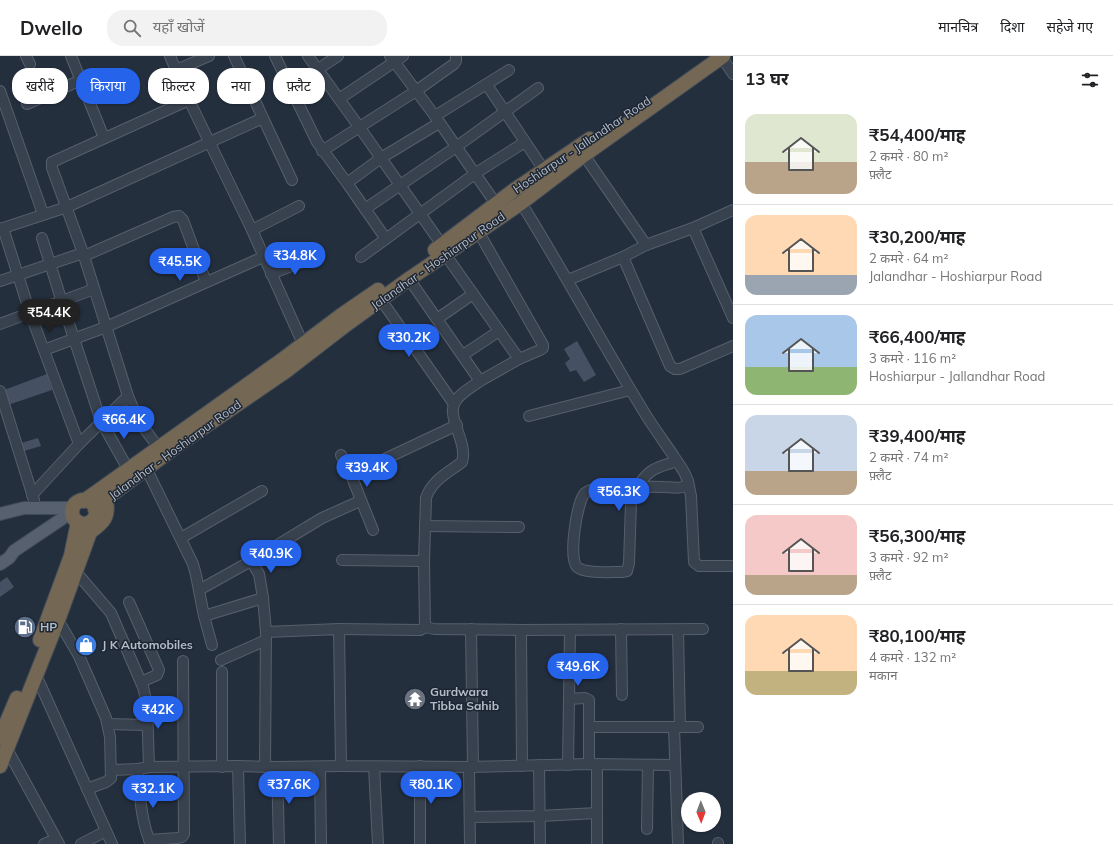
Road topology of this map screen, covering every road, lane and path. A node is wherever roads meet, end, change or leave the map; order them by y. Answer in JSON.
{"nodes":[{"id":1,"x":70,"y":56,"type":"edge"},
{"id":2,"x":170,"y":56,"type":"edge"},
{"id":3,"x":209,"y":56,"type":"edge"},
{"id":4,"x":234,"y":56,"type":"edge"},
{"id":5,"x":275,"y":56,"type":"edge"},
{"id":6,"x":308,"y":56,"type":"edge"},
{"id":7,"x":338,"y":56,"type":"edge"},
{"id":8,"x":403,"y":56,"type":"edge"},
{"id":9,"x":456,"y":56,"type":"edge"},
{"id":10,"x":719,"y":56,"type":"edge"},
{"id":11,"x":392,"y":59,"type":"edge"},
{"id":12,"x":175,"y":68,"type":"edge"},
{"id":13,"x":181,"y":68,"type":"edge"},
{"id":14,"x":317,"y":68,"type":"edge"},
{"id":15,"x":320,"y":68,"type":"edge"},
{"id":16,"x":76,"y":69,"type":"edge"},
{"id":17,"x":508,"y":70,"type":"dead end"},
{"id":18,"x":733,"y":74,"type":"edge"},
{"id":19,"x":325,"y":79,"type":"edge"},
{"id":20,"x":487,"y":85,"type":"junction"},
{"id":21,"x":538,"y":88,"type":"dead end"},
{"id":22,"x":416,"y":91,"type":"junction"},
{"id":23,"x":0,"y":92,"type":"edge"},
{"id":24,"x":339,"y":99,"type":"junction"},
{"id":25,"x":91,"y":104,"type":"edge"},
{"id":26,"x":180,"y":104,"type":"edge"},
{"id":27,"x":191,"y":104,"type":"edge"},
{"id":28,"x":505,"y":111,"type":"junction"},
{"id":29,"x":263,"y":118,"type":"junction"},
{"id":30,"x":437,"y":120,"type":"junction"},
{"id":31,"x":360,"y":128,"type":"junction"},
{"id":32,"x":104,"y":138,"type":"junction"},
{"id":33,"x":210,"y":142,"type":"junction"},
{"id":34,"x":525,"y":142,"type":"junction"},
{"id":35,"x":456,"y":147,"type":"junction"},
{"id":36,"x":322,"y":151,"type":"junction"},
{"id":37,"x":584,"y":155,"type":"junction"},
{"id":38,"x":380,"y":158,"type":"junction"},
{"id":39,"x":544,"y":170,"type":"junction"},
{"id":40,"x":476,"y":173,"type":"junction"},
{"id":41,"x":292,"y":180,"type":"dead end"},
{"id":42,"x":347,"y":183,"type":"junction"},
{"id":43,"x":399,"y":185,"type":"junction"},
{"id":44,"x":513,"y":191,"type":"junction"},
{"id":45,"x":521,"y":203,"type":"junction"},
{"id":46,"x":496,"y":204,"type":"junction"},
{"id":47,"x":299,"y":206,"type":"dead end"},
{"id":48,"x":67,"y":207,"type":"junction"},
{"id":49,"x":365,"y":209,"type":"junction"},
{"id":50,"x":733,"y":210,"type":"edge"},
{"id":51,"x":420,"y":213,"type":"junction"},
{"id":52,"x":44,"y":214,"type":"junction"},
{"id":53,"x":2,"y":228,"type":"edge"},
{"id":54,"x":693,"y":228,"type":"junction"},
{"id":55,"x":252,"y":230,"type":"junction"},
{"id":56,"x":478,"y":231,"type":"junction"},
{"id":57,"x":42,"y":238,"type":"dead end"},
{"id":58,"x":386,"y":239,"type":"junction"},
{"id":59,"x":646,"y":245,"type":"junction"},
{"id":60,"x":443,"y":250,"type":"junction"},
{"id":61,"x":84,"y":255,"type":"junction"},
{"id":62,"x":263,"y":257,"type":"junction"},
{"id":63,"x":361,"y":257,"type":"dead end"},
{"id":64,"x":623,"y":257,"type":"junction"},
{"id":65,"x":312,"y":258,"type":"dead end"},
{"id":66,"x":50,"y":264,"type":"junction"},
{"id":67,"x":271,"y":274,"type":"junction"},
{"id":68,"x":18,"y":275,"type":"junction"},
{"id":69,"x":409,"y":279,"type":"junction"},
{"id":70,"x":568,"y":280,"type":"junction"},
{"id":71,"x":0,"y":281,"type":"edge"},
{"id":72,"x":206,"y":282,"type":"junction"},
{"id":73,"x":94,"y":290,"type":"junction"},
{"id":74,"x":473,"y":294,"type":"junction"},
{"id":75,"x":379,"y":296,"type":"junction"},
{"id":76,"x":62,"y":302,"type":"junction"},
{"id":77,"x":30,"y":313,"type":"junction"},
{"id":78,"x":733,"y":318,"type":"edge"},
{"id":79,"x":438,"y":319,"type":"junction"},
{"id":80,"x":0,"y":324,"type":"edge"},
{"id":81,"x":106,"y":327,"type":"junction"},
{"id":82,"x":499,"y":331,"type":"junction"},
{"id":83,"x":74,"y":339,"type":"junction"},
{"id":84,"x":303,"y":344,"type":"junction"},
{"id":85,"x":733,"y":346,"type":"edge"},
{"id":86,"x":44,"y":350,"type":"junction"},
{"id":87,"x":462,"y":355,"type":"junction"},
{"id":88,"x":518,"y":359,"type":"junction"},
{"id":89,"x":480,"y":381,"type":"junction"},
{"id":90,"x":630,"y":390,"type":"junction"},
{"id":91,"x":0,"y":391,"type":"edge"},
{"id":92,"x":128,"y":396,"type":"junction"},
{"id":93,"x":454,"y":404,"type":"junction"},
{"id":94,"x":529,"y":416,"type":"dead end"},
{"id":95,"x":101,"y":421,"type":"junction"},
{"id":96,"x":457,"y":425,"type":"junction"},
{"id":97,"x":78,"y":444,"type":"junction"},
{"id":98,"x":158,"y":447,"type":"junction"},
{"id":99,"x":341,"y":455,"type":"dead end"},
{"id":100,"x":677,"y":461,"type":"junction"},
{"id":101,"x":146,"y":468,"type":"junction"},
{"id":102,"x":128,"y":469,"type":"junction"},
{"id":103,"x":351,"y":475,"type":"junction"},
{"id":104,"x":688,"y":481,"type":"junction"},
{"id":105,"x":638,"y":487,"type":"junction"},
{"id":106,"x":262,"y":491,"type":"dead end"},
{"id":107,"x":106,"y":499,"type":"junction"},
{"id":108,"x":360,"y":501,"type":"junction"},
{"id":109,"x":32,"y":504,"type":"junction"},
{"id":110,"x":0,"y":514,"type":"edge"},
{"id":111,"x":82,"y":514,"type":"junction"},
{"id":112,"x":425,"y":526,"type":"junction"},
{"id":113,"x":519,"y":528,"type":"dead end"},
{"id":114,"x":373,"y":530,"type":"dead end"},
{"id":115,"x":181,"y":538,"type":"junction"},
{"id":116,"x":342,"y":560,"type":"dead end"},
{"id":117,"x":5,"y":561,"type":"edge"},
{"id":118,"x":251,"y":561,"type":"junction"},
{"id":119,"x":424,"y":561,"type":"junction"},
{"id":120,"x":733,"y":566,"type":"edge"},
{"id":121,"x":76,"y":572,"type":"junction"},
{"id":122,"x":199,"y":590,"type":"junction"},
{"id":123,"x":263,"y":598,"type":"junction"},
{"id":124,"x":129,"y":602,"type":"dead end"},
{"id":125,"x":204,"y":616,"type":"junction"},
{"id":126,"x":58,"y":620,"type":"junction"},
{"id":127,"x":425,"y":628,"type":"junction"},
{"id":128,"x":339,"y":629,"type":"junction"},
{"id":129,"x":471,"y":629,"type":"junction"},
{"id":130,"x":703,"y":629,"type":"dead end"},
{"id":131,"x":521,"y":630,"type":"junction"},
{"id":132,"x":570,"y":630,"type":"junction"},
{"id":133,"x":621,"y":630,"type":"junction"},
{"id":134,"x":678,"y":630,"type":"junction"},
{"id":135,"x":266,"y":636,"type":"junction"},
{"id":136,"x":212,"y":645,"type":"dead end"},
{"id":137,"x":41,"y":650,"type":"junction"},
{"id":138,"x":221,"y":660,"type":"dead end"},
{"id":139,"x":183,"y":661,"type":"dead end"},
{"id":140,"x":222,"y":672,"type":"dead end"},
{"id":141,"x":36,"y":675,"type":"junction"},
{"id":142,"x":141,"y":682,"type":"junction"},
{"id":143,"x":622,"y":695,"type":"dead end"},
{"id":144,"x":569,"y":698,"type":"junction"},
{"id":145,"x":108,"y":724,"type":"junction"},
{"id":146,"x":147,"y":725,"type":"junction"},
{"id":147,"x":589,"y":727,"type":"junction"},
{"id":148,"x":677,"y":727,"type":"junction"},
{"id":149,"x":698,"y":727,"type":"dead end"},
{"id":150,"x":3,"y":744,"type":"edge"},
{"id":151,"x":593,"y":764,"type":"junction"},
{"id":152,"x":539,"y":765,"type":"junction"},
{"id":153,"x":568,"y":765,"type":"junction"},
{"id":154,"x":648,"y":765,"type":"junction"},
{"id":155,"x":675,"y":765,"type":"junction"},
{"id":156,"x":0,"y":766,"type":"edge"},
{"id":157,"x":184,"y":766,"type":"junction"},
{"id":158,"x":238,"y":766,"type":"junction"},
{"id":159,"x":341,"y":766,"type":"junction"},
{"id":160,"x":420,"y":766,"type":"junction"},
{"id":161,"x":522,"y":766,"type":"junction"},
{"id":162,"x":149,"y":767,"type":"junction"},
{"id":163,"x":222,"y":767,"type":"junction"},
{"id":164,"x":265,"y":767,"type":"junction"},
{"id":165,"x":277,"y":767,"type":"junction"},
{"id":166,"x":320,"y":767,"type":"junction"},
{"id":167,"x":374,"y":767,"type":"junction"},
{"id":168,"x":471,"y":767,"type":"junction"},
{"id":169,"x":138,"y":769,"type":"junction"},
{"id":170,"x":111,"y":770,"type":"junction"},
{"id":171,"x":87,"y":789,"type":"junction"},
{"id":172,"x":597,"y":813,"type":"junction"},
{"id":173,"x":470,"y":816,"type":"junction"},
{"id":174,"x":540,"y":816,"type":"junction"},
{"id":175,"x":647,"y":829,"type":"dead end"},
{"id":176,"x":106,"y":831,"type":"junction"},
{"id":177,"x":58,"y":841,"type":"edge"},
{"id":178,"x":150,"y":842,"type":"edge"},
{"id":179,"x":44,"y":844,"type":"edge"},
{"id":180,"x":81,"y":844,"type":"edge"},
{"id":181,"x":112,"y":844,"type":"edge"},
{"id":182,"x":240,"y":844,"type":"edge"},
{"id":183,"x":279,"y":844,"type":"edge"},
{"id":184,"x":321,"y":844,"type":"edge"},
{"id":185,"x":378,"y":844,"type":"edge"},
{"id":186,"x":420,"y":844,"type":"edge"},
{"id":187,"x":470,"y":844,"type":"edge"},
{"id":188,"x":540,"y":844,"type":"edge"},
{"id":189,"x":597,"y":844,"type":"edge"},
{"id":190,"x":678,"y":844,"type":"edge"}],
"edges":[{"from":1,"to":16,"type":"street"},
{"from":2,"to":12,"type":"street"},
{"from":3,"to":13,"type":"street"},
{"from":4,"to":29,"type":"street"},
{"from":5,"to":36,"type":"street"},
{"from":6,"to":14,"type":"street"},
{"from":7,"to":15,"type":"street"},
{"from":8,"to":11,"type":"street"},
{"from":9,"to":22,"type":"street"},
{"from":10,"to":18,"type":"street"},
{"from":10,"to":37,"type":"highway","name":"Jalandhar - Hoshiarpur Road"},
{"from":10,"to":39,"type":"highway","name":"Hoshiarpur - Jallandhar Road"},
{"from":11,"to":22,"type":"street"},
{"from":11,"to":24,"type":"street"},
{"from":17,"to":20,"type":"street"},
{"from":19,"to":24,"type":"street"},
{"from":20,"to":28,"type":"street"},
{"from":20,"to":30,"type":"street"},
{"from":21,"to":28,"type":"street"},
{"from":22,"to":30,"type":"street"},
{"from":22,"to":31,"type":"street"},
{"from":23,"to":52,"type":"street"},
{"from":24,"to":31,"type":"street"},
{"from":25,"to":32,"type":"street"},
{"from":26,"to":32,"type":"street"},
{"from":27,"to":33,"type":"street"},
{"from":28,"to":34,"type":"street"},
{"from":28,"to":35,"type":"street"},
{"from":29,"to":33,"type":"street"},
{"from":29,"to":41,"type":"street"},
{"from":30,"to":35,"type":"street"},
{"from":30,"to":38,"type":"street"},
{"from":31,"to":36,"type":"street"},
{"from":31,"to":38,"type":"street"},
{"from":32,"to":48,"type":"street"},
{"from":33,"to":48,"type":"street"},
{"from":33,"to":55,"type":"street"},
{"from":34,"to":39,"type":"street"},
{"from":34,"to":40,"type":"street"},
{"from":35,"to":40,"type":"street"},
{"from":35,"to":43,"type":"street"},
{"from":36,"to":42,"type":"street"},
{"from":37,"to":45,"type":"highway","name":"Jalandhar - Hoshiarpur Road"},
{"from":37,"to":59,"type":"street"},
{"from":38,"to":42,"type":"street"},
{"from":38,"to":43,"type":"street"},
{"from":39,"to":44,"type":"highway","name":"Hoshiarpur - Jallandhar Road"},
{"from":40,"to":46,"type":"street"},
{"from":40,"to":51,"type":"street"},
{"from":42,"to":49,"type":"street"},
{"from":43,"to":49,"type":"street"},
{"from":43,"to":51,"type":"street"},
{"from":44,"to":45,"type":"street"},
{"from":44,"to":46,"type":"highway","name":"Hoshiarpur - Jallandhar Road"},
{"from":45,"to":56,"type":"highway","name":"Jalandhar - Hoshiarpur Road"},
{"from":45,"to":70,"type":"street"},
{"from":46,"to":60,"type":"highway","name":"Hoshiarpur - Jallandhar Road"},
{"from":47,"to":55,"type":"street"},
{"from":48,"to":52,"type":"street"},
{"from":48,"to":61,"type":"street"},
{"from":49,"to":58,"type":"street"},
{"from":50,"to":54,"type":"street"},
{"from":51,"to":58,"type":"street"},
{"from":51,"to":60,"type":"street"},
{"from":52,"to":53,"type":"street"},
{"from":53,"to":68,"type":"street"},
{"from":54,"to":59,"type":"street"},
{"from":54,"to":78,"type":"street"},
{"from":55,"to":62,"type":"street"},
{"from":56,"to":60,"type":"highway","name":"Jalandhar - Hoshiarpur Road"},
{"from":56,"to":88,"type":"street"},
{"from":57,"to":66,"type":"street"},
{"from":58,"to":63,"type":"street"},
{"from":59,"to":64,"type":"street"},
{"from":60,"to":69,"type":"highway","name":"Jalandhar - Hoshiarpur Road"},
{"from":60,"to":74,"type":"street"},
{"from":60,"to":75,"type":"highway","name":"Hoshiarpur - Jallandhar Road"},
{"from":61,"to":66,"type":"street"},
{"from":61,"to":72,"type":"street"},
{"from":61,"to":73,"type":"street"},
{"from":62,"to":67,"type":"street"},
{"from":62,"to":72,"type":"street"},
{"from":64,"to":70,"type":"street"},
{"from":64,"to":85,"type":"street"},
{"from":65,"to":67,"type":"street"},
{"from":66,"to":68,"type":"street"},
{"from":66,"to":76,"type":"street"},
{"from":67,"to":84,"type":"street"},
{"from":68,"to":71,"type":"street"},
{"from":68,"to":77,"type":"street"},
{"from":69,"to":75,"type":"highway","name":"Jalandhar - Hoshiarpur Road"},
{"from":69,"to":79,"type":"street"},
{"from":70,"to":90,"type":"street"},
{"from":72,"to":81,"type":"street"},
{"from":73,"to":76,"type":"street"},
{"from":73,"to":81,"type":"street"},
{"from":74,"to":79,"type":"street"},
{"from":74,"to":82,"type":"street"},
{"from":75,"to":84,"type":"highway","name":"Hoshiarpur - Jallandhar Road"},
{"from":75,"to":93,"type":"street"},
{"from":75,"to":101,"type":"highway","name":"Jalandhar - Hoshiarpur Road"},
{"from":76,"to":77,"type":"street"},
{"from":76,"to":83,"type":"street"},
{"from":77,"to":80,"type":"street"},
{"from":77,"to":86,"type":"street"},
{"from":79,"to":87,"type":"street"},
{"from":81,"to":83,"type":"street"},
{"from":81,"to":92,"type":"street"},
{"from":82,"to":87,"type":"street"},
{"from":82,"to":88,"type":"street"},
{"from":83,"to":86,"type":"street"},
{"from":83,"to":95,"type":"street"},
{"from":84,"to":98,"type":"highway","name":"Hoshiarpur - Jallandhar Road"},
{"from":86,"to":97,"type":"street"},
{"from":87,"to":89,"type":"street"},
{"from":88,"to":89,"type":"street"},
{"from":89,"to":93,"type":"street"},
{"from":90,"to":94,"type":"street"},
{"from":90,"to":100,"type":"street"},
{"from":91,"to":109,"type":"street"},
{"from":92,"to":95,"type":"street"},
{"from":92,"to":98,"type":"street"},
{"from":93,"to":96,"type":"street"},
{"from":95,"to":97,"type":"street"},
{"from":95,"to":102,"type":"street"},
{"from":96,"to":103,"type":"street"},
{"from":96,"to":112,"type":"street"},
{"from":97,"to":109,"type":"street"},
{"from":98,"to":102,"type":"highway","name":"Hoshiarpur - Jallandhar Road"},
{"from":99,"to":103,"type":"street"},
{"from":100,"to":104,"type":"street"},
{"from":100,"to":105,"type":"street"},
{"from":101,"to":107,"type":"highway","name":"Jalandhar - Hoshiarpur Road"},
{"from":101,"to":115,"type":"street"},
{"from":102,"to":111,"type":"highway","name":"Hoshiarpur - Jallandhar Road"},
{"from":103,"to":108,"type":"street"},
{"from":104,"to":105,"type":"street"},
{"from":104,"to":120,"type":"street"},
{"from":105,"to":105,"type":"street"},
{"from":106,"to":115,"type":"street"},
{"from":107,"to":111,"type":"highway","name":"Jalandhar - Hoshiarpur Road"},
{"from":107,"to":111,"type":"highway"},
{"from":108,"to":114,"type":"street"},
{"from":108,"to":118,"type":"street"},
{"from":109,"to":110,"type":"main road"},
{"from":109,"to":111,"type":"main road"},
{"from":111,"to":117,"type":"main road"},
{"from":111,"to":121,"type":"highway"},
{"from":111,"to":137,"type":"highway"},
{"from":112,"to":113,"type":"street"},
{"from":112,"to":119,"type":"street"},
{"from":115,"to":122,"type":"street"},
{"from":116,"to":119,"type":"street"},
{"from":118,"to":122,"type":"street"},
{"from":118,"to":123,"type":"street"},
{"from":119,"to":127,"type":"street"},
{"from":121,"to":126,"type":"highway"},
{"from":121,"to":142,"type":"street"},
{"from":122,"to":125,"type":"street"},
{"from":123,"to":125,"type":"street"},
{"from":123,"to":135,"type":"street"},
{"from":124,"to":142,"type":"street"},
{"from":125,"to":136,"type":"street"},
{"from":126,"to":137,"type":"highway"},
{"from":126,"to":145,"type":"street"},
{"from":127,"to":128,"type":"street"},
{"from":127,"to":129,"type":"street"},
{"from":128,"to":135,"type":"street"},
{"from":128,"to":159,"type":"street"},
{"from":129,"to":131,"type":"street"},
{"from":129,"to":168,"type":"street"},
{"from":130,"to":134,"type":"street"},
{"from":131,"to":132,"type":"street"},
{"from":131,"to":161,"type":"street"},
{"from":132,"to":133,"type":"street"},
{"from":132,"to":144,"type":"street"},
{"from":133,"to":134,"type":"street"},
{"from":133,"to":143,"type":"street"},
{"from":134,"to":148,"type":"street"},
{"from":135,"to":138,"type":"street"},
{"from":135,"to":164,"type":"street"},
{"from":137,"to":141,"type":"highway"},
{"from":137,"to":150,"type":"highway"},
{"from":139,"to":157,"type":"street"},
{"from":140,"to":163,"type":"street"},
{"from":141,"to":150,"type":"highway"},
{"from":141,"to":171,"type":"street"},
{"from":142,"to":146,"type":"street"},
{"from":144,"to":147,"type":"street"},
{"from":144,"to":153,"type":"street"},
{"from":145,"to":146,"type":"street"},
{"from":145,"to":170,"type":"street"},
{"from":146,"to":162,"type":"street"},
{"from":147,"to":148,"type":"street"},
{"from":147,"to":151,"type":"street"},
{"from":148,"to":149,"type":"street"},
{"from":148,"to":155,"type":"street"},
{"from":150,"to":156,"type":"highway"},
{"from":150,"to":177,"type":"street"},
{"from":151,"to":153,"type":"street"},
{"from":151,"to":154,"type":"street"},
{"from":151,"to":172,"type":"street"},
{"from":152,"to":153,"type":"street"},
{"from":152,"to":161,"type":"street"},
{"from":152,"to":174,"type":"street"},
{"from":154,"to":155,"type":"street"},
{"from":154,"to":175,"type":"street"},
{"from":155,"to":190,"type":"street"},
{"from":157,"to":162,"type":"street"},
{"from":157,"to":163,"type":"street"},
{"from":157,"to":178,"type":"street"},
{"from":158,"to":163,"type":"street"},
{"from":158,"to":164,"type":"street"},
{"from":158,"to":182,"type":"street"},
{"from":159,"to":166,"type":"street"},
{"from":159,"to":167,"type":"street"},
{"from":160,"to":167,"type":"street"},
{"from":160,"to":168,"type":"street"},
{"from":160,"to":186,"type":"street"},
{"from":161,"to":168,"type":"street"},
{"from":162,"to":169,"type":"street"},
{"from":164,"to":165,"type":"street"},
{"from":165,"to":166,"type":"street"},
{"from":165,"to":183,"type":"street"},
{"from":166,"to":184,"type":"street"},
{"from":167,"to":185,"type":"street"},
{"from":168,"to":173,"type":"street"},
{"from":169,"to":170,"type":"street"},
{"from":169,"to":178,"type":"street"},
{"from":170,"to":171,"type":"street"},
{"from":171,"to":176,"type":"street"},
{"from":172,"to":174,"type":"street"},
{"from":172,"to":189,"type":"street"},
{"from":173,"to":174,"type":"street"},
{"from":173,"to":187,"type":"street"},
{"from":174,"to":188,"type":"street"},
{"from":176,"to":180,"type":"street"},
{"from":176,"to":181,"type":"street"},
{"from":177,"to":179,"type":"street"}]}
